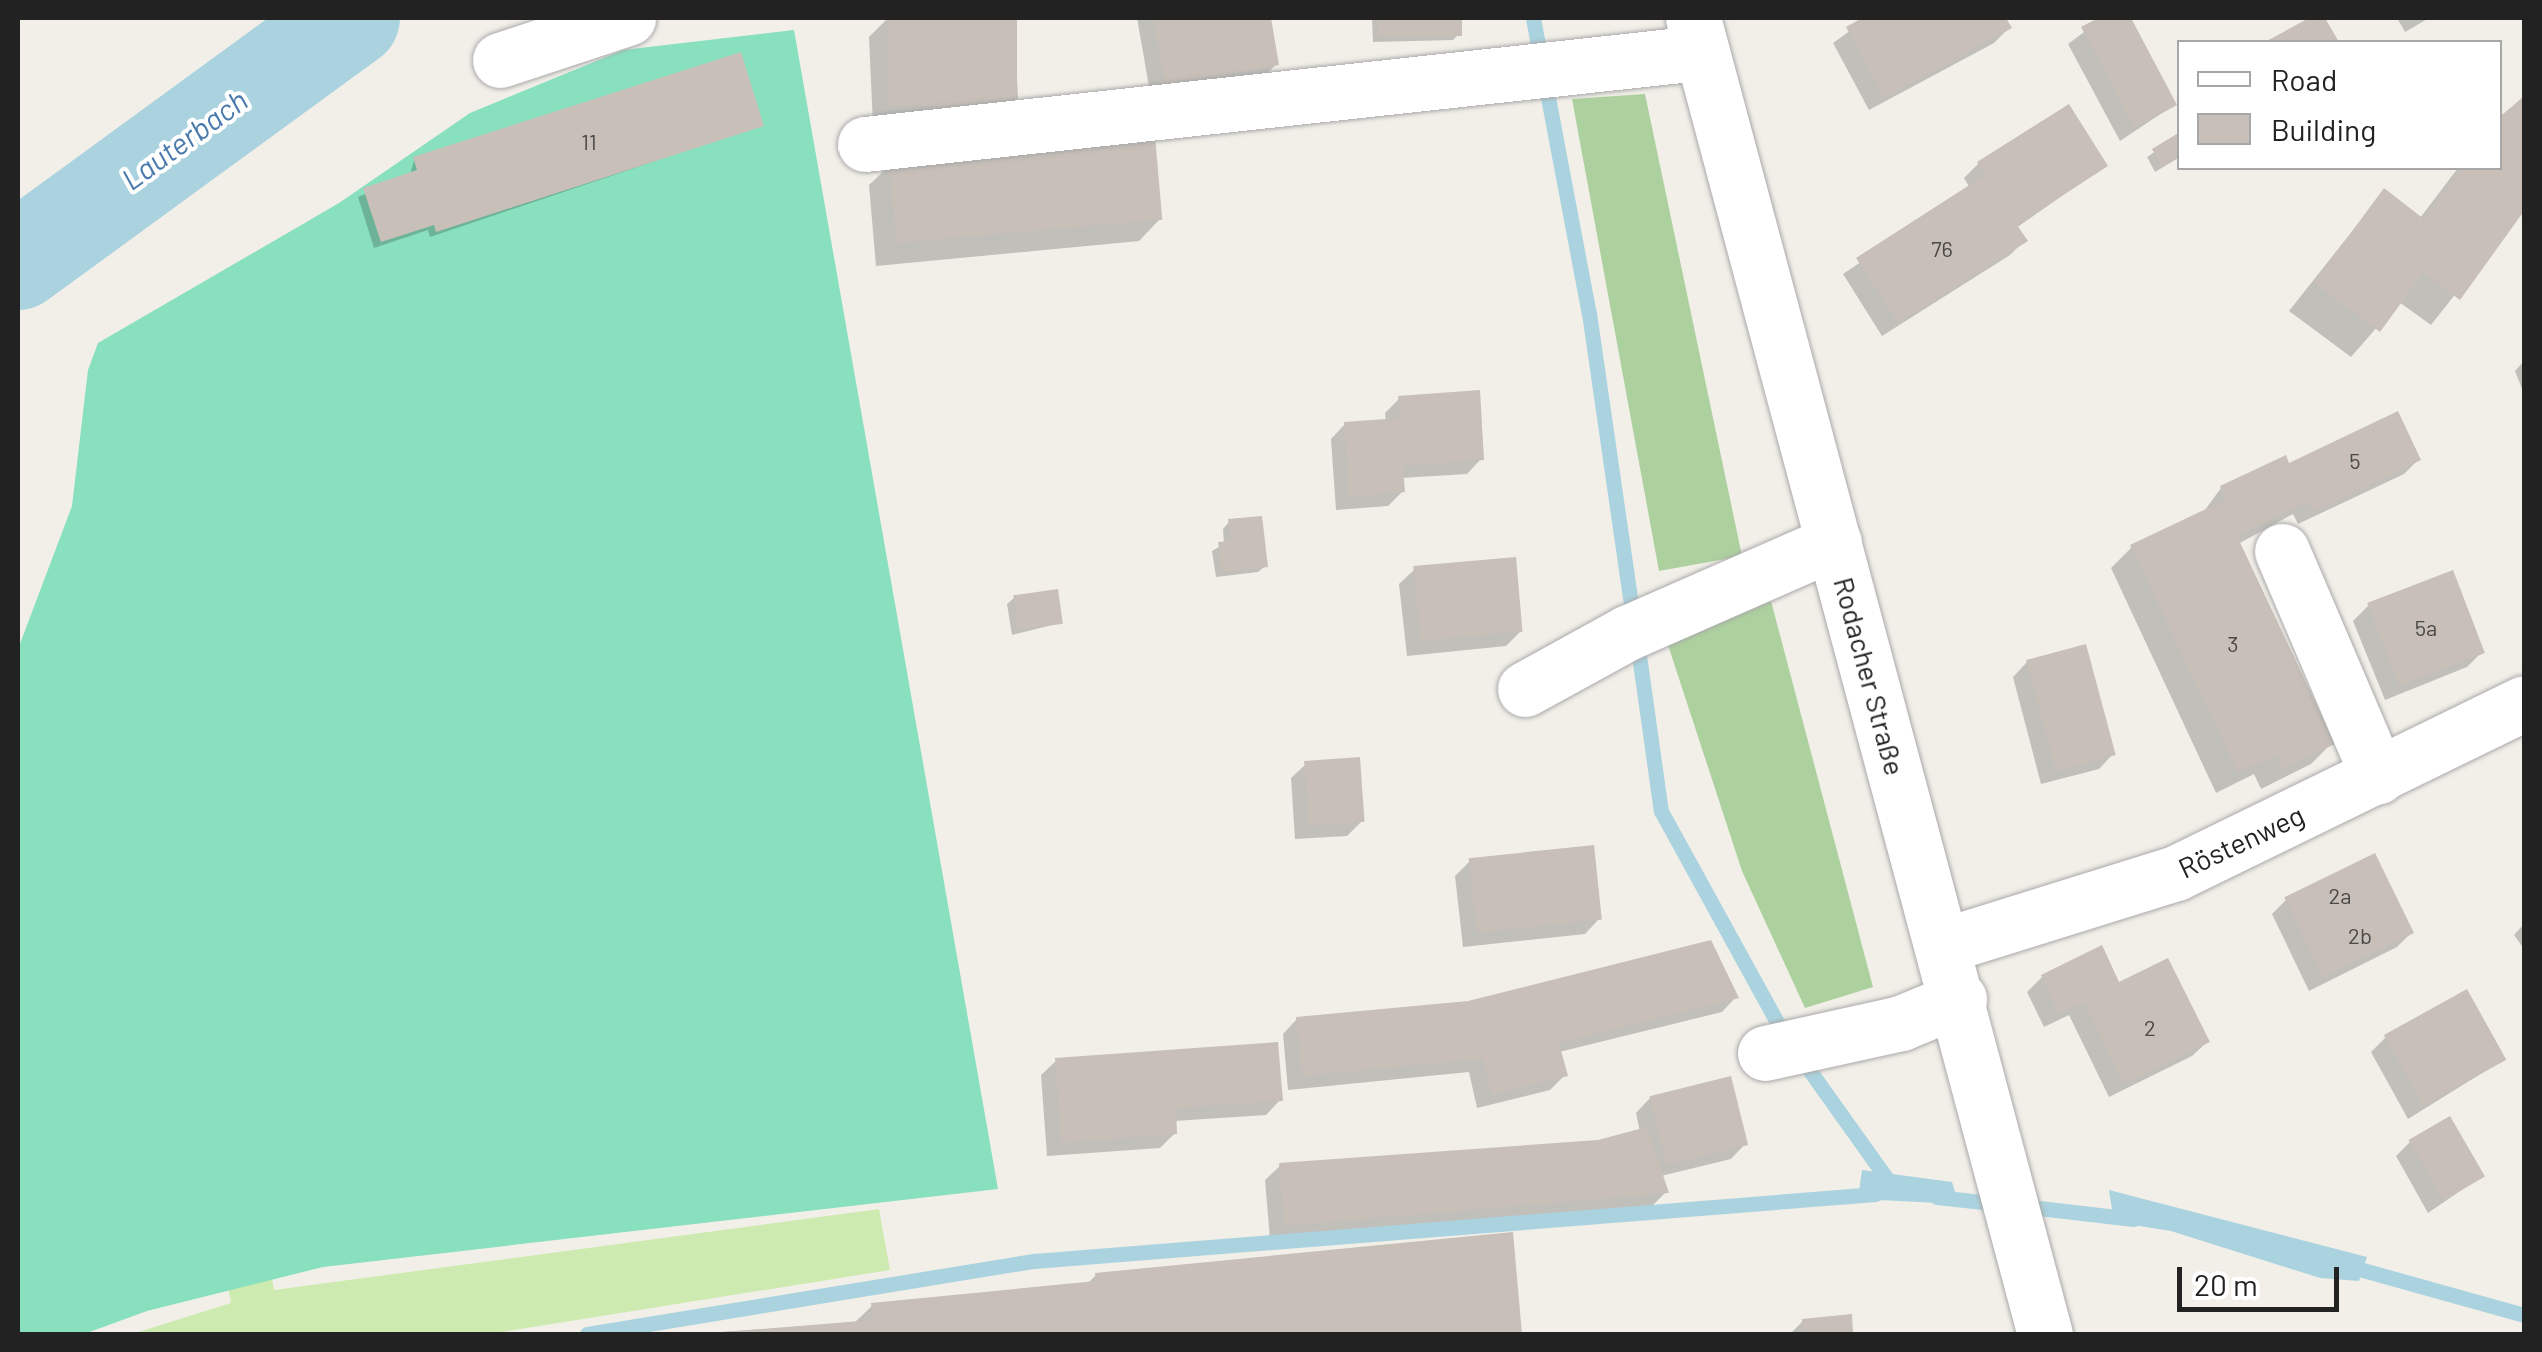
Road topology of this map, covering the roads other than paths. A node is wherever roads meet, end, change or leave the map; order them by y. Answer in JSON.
{"nodes":[{"id":1,"x":628,"y":18,"type":"edge"},
{"id":2,"x":1696,"y":35,"type":"edge"},
{"id":3,"x":514,"y":40,"type":"edge"},
{"id":4,"x":865,"y":144,"type":"dead end"},
{"id":5,"x":1834,"y":542,"type":"junction"},
{"id":6,"x":2282,"y":552,"type":"dead end"},
{"id":7,"x":1525,"y":689,"type":"dead end"},
{"id":8,"x":2524,"y":703,"type":"edge"},
{"id":9,"x":2378,"y":776,"type":"junction"},
{"id":10,"x":1944,"y":945,"type":"junction"},
{"id":11,"x":1959,"y":999,"type":"junction"},
{"id":12,"x":1765,"y":1053,"type":"dead end"},
{"id":13,"x":2045,"y":1334,"type":"edge"}],
"edges":[{"from":1,"to":3,"type":"street"},
{"from":2,"to":4,"type":"street"},
{"from":2,"to":5,"type":"street","name":"Rodacher Straße"},
{"from":5,"to":7,"type":"street"},
{"from":5,"to":10,"type":"street","name":"Rodacher Straße"},
{"from":6,"to":9,"type":"street"},
{"from":8,"to":9,"type":"street","name":"Röstenweg"},
{"from":9,"to":10,"type":"street","name":"Röstenweg"},
{"from":10,"to":11,"type":"street","name":"Rodacher Straße"},
{"from":11,"to":12,"type":"street"},
{"from":11,"to":13,"type":"street","name":"Rodacher Straße"}]}
